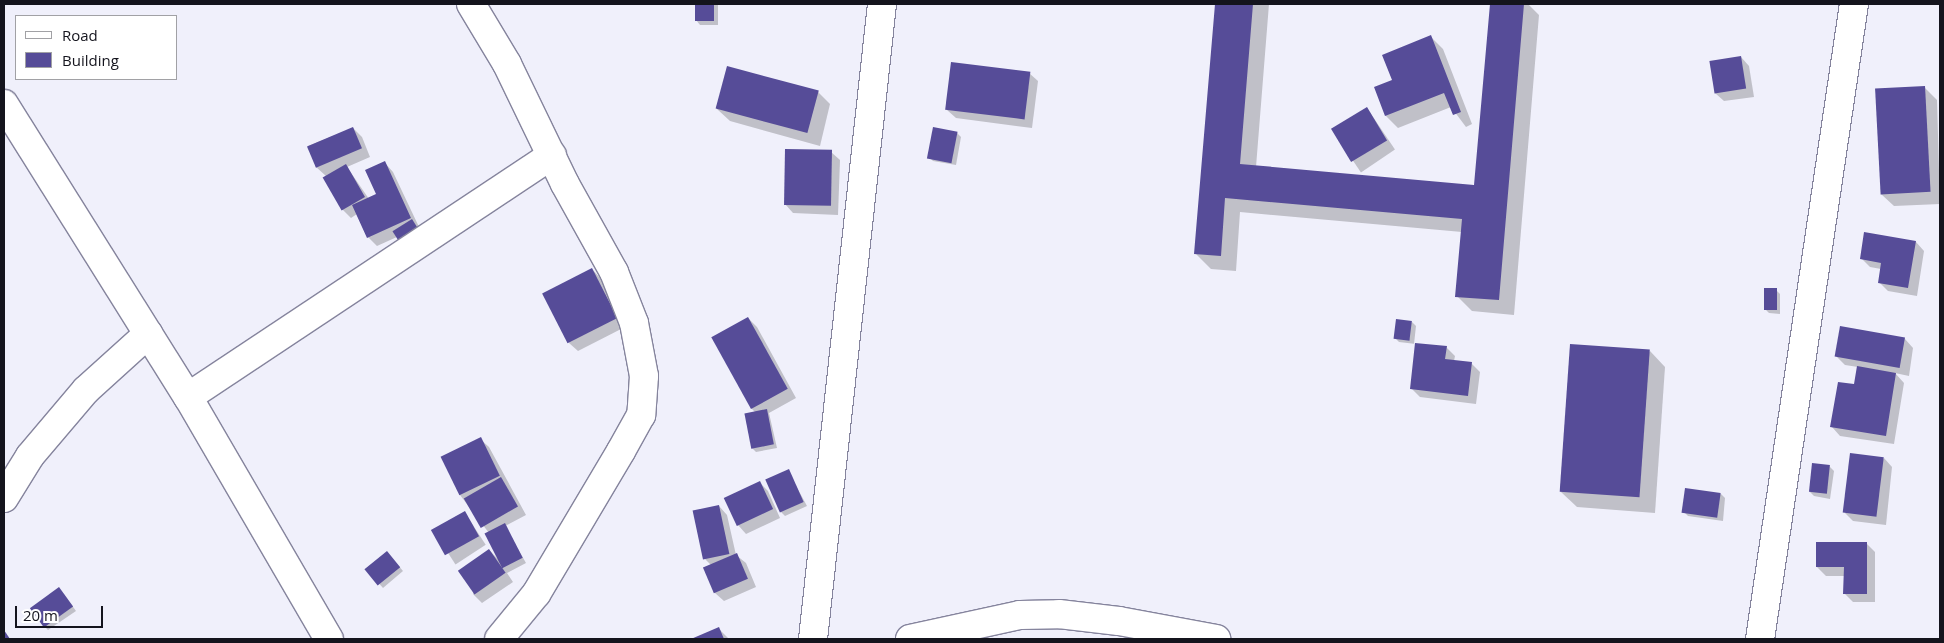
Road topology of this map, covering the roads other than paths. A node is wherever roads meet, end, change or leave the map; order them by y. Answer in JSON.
{"nodes":[{"id":1,"x":472,"y":4,"type":"edge"},
{"id":2,"x":882,"y":4,"type":"edge"},
{"id":3,"x":1854,"y":4,"type":"edge"},
{"id":4,"x":4,"y":104,"type":"edge"},
{"id":5,"x":552,"y":155,"type":"junction"},
{"id":6,"x":148,"y":334,"type":"junction"},
{"id":7,"x":188,"y":398,"type":"junction"},
{"id":8,"x":4,"y":498,"type":"edge"},
{"id":9,"x":329,"y":639,"type":"edge"},
{"id":10,"x":499,"y":639,"type":"edge"},
{"id":11,"x":813,"y":639,"type":"edge"},
{"id":12,"x":910,"y":639,"type":"edge"},
{"id":13,"x":1216,"y":639,"type":"edge"},
{"id":14,"x":1760,"y":639,"type":"edge"}],
"edges":[{"from":1,"to":5,"type":"street"},
{"from":2,"to":11,"type":"street"},
{"from":3,"to":14,"type":"street"},
{"from":4,"to":6,"type":"street"},
{"from":5,"to":7,"type":"street"},
{"from":5,"to":10,"type":"street"},
{"from":6,"to":7,"type":"street"},
{"from":6,"to":8,"type":"street"},
{"from":7,"to":9,"type":"street"},
{"from":12,"to":13,"type":"street"}]}
